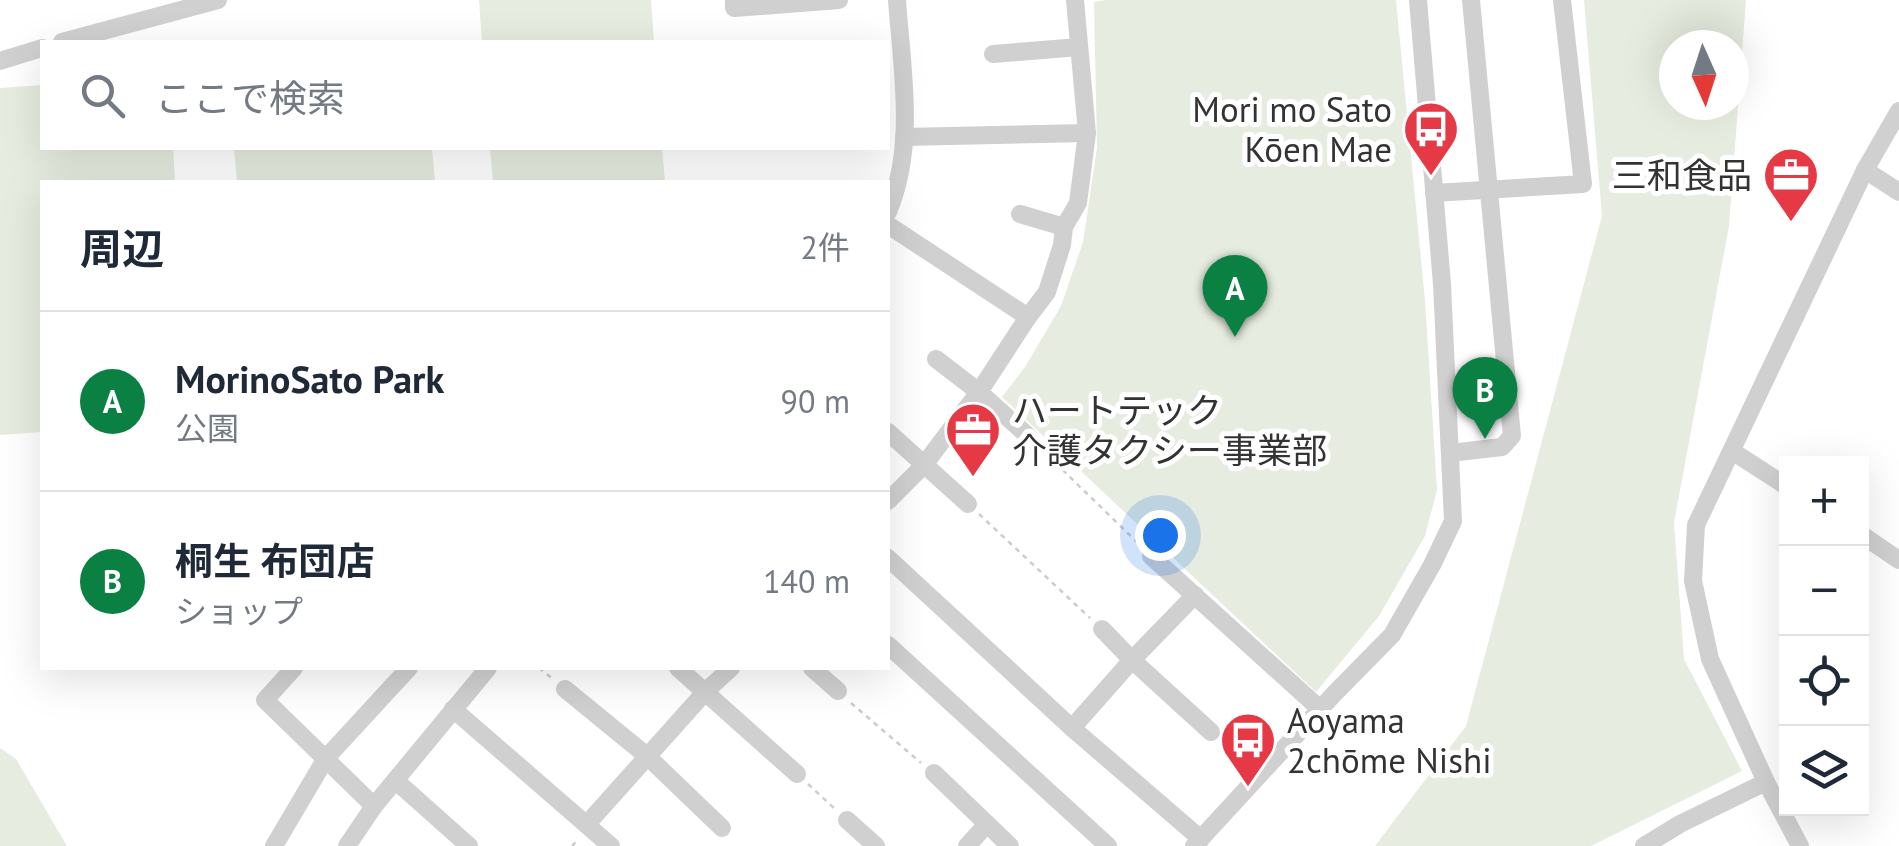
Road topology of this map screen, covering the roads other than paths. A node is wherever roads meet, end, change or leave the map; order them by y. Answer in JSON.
{"nodes":[{"id":1,"x":218,"y":0,"type":"edge"},
{"id":2,"x":734,"y":0,"type":"edge"},
{"id":3,"x":839,"y":0,"type":"edge"},
{"id":4,"x":897,"y":0,"type":"edge"},
{"id":5,"x":1075,"y":0,"type":"edge"},
{"id":6,"x":1418,"y":0,"type":"edge"},
{"id":7,"x":1472,"y":0,"type":"edge"},
{"id":8,"x":1562,"y":0,"type":"edge"},
{"id":9,"x":69,"y":40,"type":"edge"},
{"id":10,"x":1079,"y":47,"type":"junction"},
{"id":11,"x":40,"y":49,"type":"edge"},
{"id":12,"x":992,"y":54,"type":"dead end"},
{"id":13,"x":0,"y":61,"type":"edge"},
{"id":14,"x":1899,"y":110,"type":"edge"},
{"id":15,"x":1087,"y":132,"type":"junction"},
{"id":16,"x":904,"y":137,"type":"junction"},
{"id":17,"x":1865,"y":170,"type":"junction"},
{"id":18,"x":1491,"y":190,"type":"junction"},
{"id":19,"x":1899,"y":192,"type":"edge"},
{"id":20,"x":1434,"y":193,"type":"junction"},
{"id":21,"x":890,"y":206,"type":"edge"},
{"id":22,"x":1020,"y":214,"type":"dead end"},
{"id":23,"x":890,"y":225,"type":"edge"},
{"id":24,"x":1064,"y":227,"type":"junction"},
{"id":25,"x":1028,"y":317,"type":"junction"},
{"id":26,"x":936,"y":359,"type":"dead end"},
{"id":27,"x":979,"y":392,"type":"junction"},
{"id":28,"x":890,"y":434,"type":"edge"},
{"id":29,"x":1028,"y":436,"type":"road end"},
{"id":30,"x":1732,"y":450,"type":"junction"},
{"id":31,"x":1450,"y":453,"type":"junction"},
{"id":32,"x":924,"y":464,"type":"junction"},
{"id":33,"x":1779,"y":481,"type":"edge"},
{"id":34,"x":890,"y":500,"type":"edge"},
{"id":35,"x":968,"y":504,"type":"road end"},
{"id":36,"x":1869,"y":541,"type":"edge"},
{"id":37,"x":1151,"y":556,"type":"road end"},
{"id":38,"x":890,"y":560,"type":"edge"},
{"id":39,"x":1899,"y":560,"type":"edge"},
{"id":40,"x":1195,"y":595,"type":"junction"},
{"id":41,"x":1102,"y":629,"type":"road end"},
{"id":42,"x":890,"y":646,"type":"edge"},
{"id":43,"x":1132,"y":660,"type":"junction"},
{"id":44,"x":292,"y":670,"type":"edge"},
{"id":45,"x":407,"y":670,"type":"edge"},
{"id":46,"x":486,"y":670,"type":"edge"},
{"id":47,"x":680,"y":670,"type":"edge"},
{"id":48,"x":728,"y":670,"type":"edge"},
{"id":49,"x":814,"y":670,"type":"edge"},
{"id":50,"x":566,"y":689,"type":"dead end"},
{"id":51,"x":706,"y":692,"type":"junction"},
{"id":52,"x":838,"y":692,"type":"road end"},
{"id":53,"x":454,"y":710,"type":"junction"},
{"id":54,"x":1320,"y":710,"type":"junction"},
{"id":55,"x":1072,"y":728,"type":"junction"},
{"id":56,"x":1211,"y":732,"type":"road end"},
{"id":57,"x":647,"y":756,"type":"junction"},
{"id":58,"x":326,"y":758,"type":"junction"},
{"id":59,"x":934,"y":773,"type":"road end"},
{"id":60,"x":796,"y":774,"type":"road end"},
{"id":61,"x":396,"y":780,"type":"junction"},
{"id":62,"x":1766,"y":782,"type":"junction"},
{"id":63,"x":374,"y":806,"type":"junction"},
{"id":64,"x":847,"y":820,"type":"road end"},
{"id":65,"x":587,"y":824,"type":"junction"},
{"id":66,"x":987,"y":824,"type":"junction"},
{"id":67,"x":722,"y":828,"type":"dead end"},
{"id":68,"x":1198,"y":842,"type":"edge"},
{"id":69,"x":274,"y":846,"type":"edge"},
{"id":70,"x":347,"y":846,"type":"edge"},
{"id":71,"x":469,"y":846,"type":"edge"},
{"id":72,"x":611,"y":846,"type":"edge"},
{"id":73,"x":876,"y":846,"type":"edge"},
{"id":74,"x":967,"y":846,"type":"edge"},
{"id":75,"x":1010,"y":846,"type":"edge"},
{"id":76,"x":1108,"y":846,"type":"edge"},
{"id":77,"x":1644,"y":846,"type":"edge"},
{"id":78,"x":1800,"y":846,"type":"edge"}],
"edges":[{"from":1,"to":9,"type":"street"},
{"from":2,"to":3,"type":"street"},
{"from":4,"to":16,"type":"street"},
{"from":5,"to":10,"type":"street"},
{"from":6,"to":20,"type":"street"},
{"from":7,"to":18,"type":"street"},
{"from":8,"to":18,"type":"street"},
{"from":10,"to":12,"type":"street"},
{"from":10,"to":15,"type":"street"},
{"from":11,"to":13,"type":"street"},
{"from":14,"to":17,"type":"street"},
{"from":15,"to":16,"type":"street"},
{"from":15,"to":24,"type":"street"},
{"from":16,"to":21,"type":"street"},
{"from":17,"to":19,"type":"street"},
{"from":17,"to":30,"type":"street"},
{"from":18,"to":20,"type":"street"},
{"from":18,"to":31,"type":"street"},
{"from":20,"to":31,"type":"street"},
{"from":22,"to":24,"type":"street"},
{"from":23,"to":25,"type":"street"},
{"from":24,"to":25,"type":"street"},
{"from":25,"to":27,"type":"street"},
{"from":26,"to":27,"type":"street"},
{"from":27,"to":29,"type":"street"},
{"from":27,"to":32,"type":"street"},
{"from":28,"to":32,"type":"street"},
{"from":30,"to":33,"type":"street"},
{"from":30,"to":62,"type":"street"},
{"from":31,"to":54,"type":"street"},
{"from":32,"to":34,"type":"street"},
{"from":32,"to":35,"type":"street"},
{"from":36,"to":39,"type":"street"},
{"from":37,"to":40,"type":"street"},
{"from":38,"to":55,"type":"street"},
{"from":40,"to":43,"type":"street"},
{"from":40,"to":54,"type":"street"},
{"from":41,"to":43,"type":"street"},
{"from":42,"to":76,"type":"street"},
{"from":43,"to":55,"type":"street"},
{"from":43,"to":56,"type":"street"},
{"from":44,"to":58,"type":"street"},
{"from":45,"to":58,"type":"street"},
{"from":46,"to":53,"type":"street"},
{"from":47,"to":51,"type":"street"},
{"from":48,"to":51,"type":"street"},
{"from":49,"to":52,"type":"street"},
{"from":50,"to":57,"type":"street"},
{"from":51,"to":57,"type":"street"},
{"from":51,"to":60,"type":"street"},
{"from":53,"to":61,"type":"street"},
{"from":53,"to":65,"type":"street"},
{"from":54,"to":68,"type":"street"},
{"from":55,"to":68,"type":"street"},
{"from":57,"to":65,"type":"street"},
{"from":57,"to":67,"type":"street"},
{"from":58,"to":63,"type":"street"},
{"from":58,"to":69,"type":"street"},
{"from":59,"to":66,"type":"street"},
{"from":61,"to":63,"type":"street"},
{"from":61,"to":71,"type":"street"},
{"from":62,"to":77,"type":"street"},
{"from":62,"to":78,"type":"street"},
{"from":63,"to":70,"type":"street"},
{"from":64,"to":73,"type":"street"},
{"from":65,"to":72,"type":"street"},
{"from":66,"to":74,"type":"street"},
{"from":66,"to":75,"type":"street"}]}
